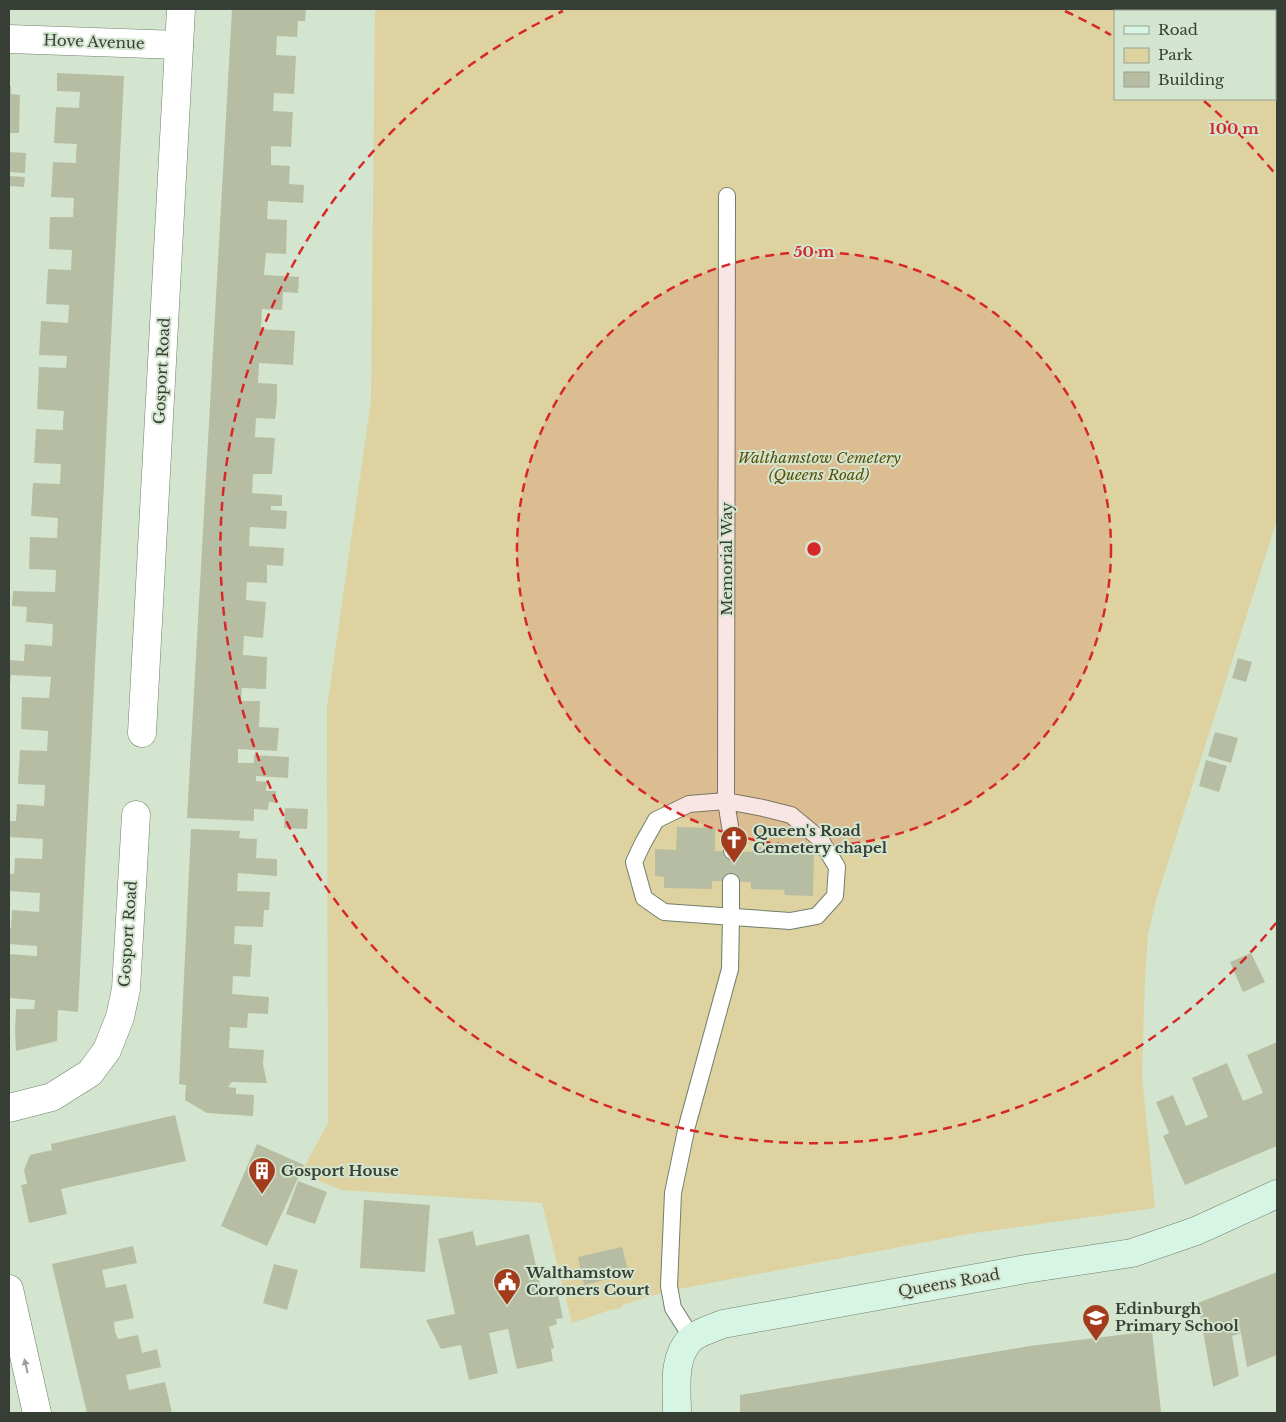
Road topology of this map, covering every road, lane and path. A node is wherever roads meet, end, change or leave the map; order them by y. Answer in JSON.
{"nodes":[{"id":1,"x":181,"y":9,"type":"edge"},
{"id":2,"x":9,"y":39,"type":"edge"},
{"id":3,"x":179,"y":45,"type":"junction"},
{"id":4,"x":727,"y":196,"type":"dead end"},
{"id":5,"x":142,"y":733,"type":"dead end"},
{"id":6,"x":726,"y":801,"type":"junction"},
{"id":7,"x":136,"y":815,"type":"dead end"},
{"id":8,"x":732,"y":852,"type":"dead end"},
{"id":9,"x":731,"y":882,"type":"dead end"},
{"id":10,"x":731,"y":918,"type":"junction"},
{"id":11,"x":9,"y":1108,"type":"edge"},
{"id":12,"x":1277,"y":1194,"type":"edge"},
{"id":13,"x":9,"y":1288,"type":"edge"},
{"id":14,"x":692,"y":1338,"type":"junction"},
{"id":15,"x":37,"y":1413,"type":"edge"},
{"id":16,"x":677,"y":1413,"type":"edge"}],
"edges":[{"from":1,"to":3,"type":"street","name":"Gosport Road"},
{"from":2,"to":3,"type":"street","name":"Hove Avenue"},
{"from":3,"to":5,"type":"street","name":"Gosport Road"},
{"from":4,"to":6,"type":"lane","name":"Memorial Way"},
{"from":6,"to":8,"type":"lane","name":"Memorial Way"},
{"from":6,"to":10,"type":"lane"},
{"from":6,"to":10,"type":"lane"},
{"from":7,"to":11,"type":"street","name":"Gosport Road"},
{"from":9,"to":10,"type":"lane"},
{"from":10,"to":14,"type":"lane"},
{"from":12,"to":14,"type":"street","name":"Queens Road"},
{"from":15,"to":13,"type":"street","one_way":true},
{"from":14,"to":16,"type":"street"}]}
